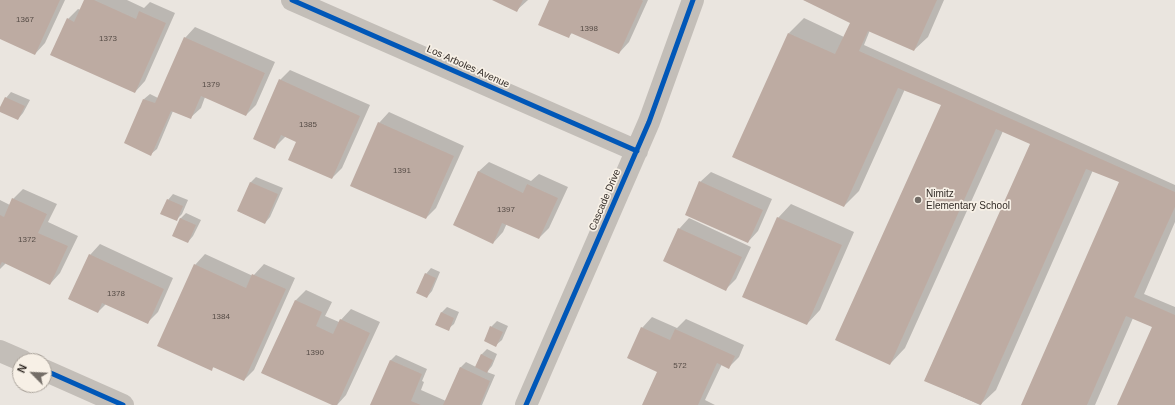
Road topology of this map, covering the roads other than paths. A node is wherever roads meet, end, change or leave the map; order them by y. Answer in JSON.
{"nodes":[{"id":1,"x":292,"y":0,"type":"edge"},
{"id":2,"x":693,"y":0,"type":"edge"},
{"id":3,"x":636,"y":151,"type":"junction"},
{"id":4,"x":0,"y":351,"type":"edge"},
{"id":5,"x":12,"y":356,"type":"edge"},
{"id":6,"x":52,"y":374,"type":"edge"},
{"id":7,"x":123,"y":405,"type":"edge"},
{"id":8,"x":526,"y":405,"type":"edge"}],
"edges":[{"from":1,"to":3,"type":"street","name":"Los Arboles Avenue"},
{"from":2,"to":3,"type":"street","name":"Cascade Drive"},
{"from":3,"to":8,"type":"street","name":"Cascade Drive"},
{"from":4,"to":5,"type":"street"},
{"from":6,"to":7,"type":"street"}]}
